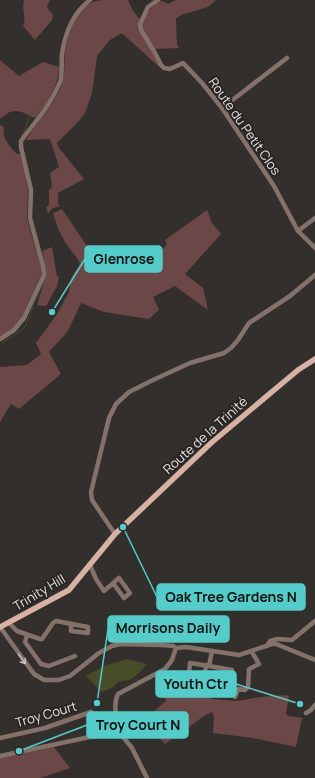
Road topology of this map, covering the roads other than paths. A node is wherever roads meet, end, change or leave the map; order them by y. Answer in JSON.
{"nodes":[{"id":1,"x":90,"y":0,"type":"edge"},
{"id":2,"x":158,"y":0,"type":"edge"},
{"id":3,"x":287,"y":58,"type":"dead end"},
{"id":4,"x":222,"y":108,"type":"junction"},
{"id":5,"x":315,"y":218,"type":"edge"},
{"id":6,"x":298,"y":230,"type":"junction"},
{"id":7,"x":315,"y":248,"type":"edge"},
{"id":8,"x":315,"y":275,"type":"edge"},
{"id":9,"x":0,"y":339,"type":"edge"},
{"id":10,"x":315,"y":359,"type":"edge"},
{"id":11,"x":115,"y":534,"type":"junction"},
{"id":12,"x":90,"y":564,"type":"junction"},
{"id":13,"x":113,"y":583,"type":"dead end"},
{"id":14,"x":315,"y":621,"type":"edge"},
{"id":15,"x":9,"y":623,"type":"junction"},
{"id":16,"x":72,"y":625,"type":"dead end"},
{"id":17,"x":0,"y":627,"type":"edge"},
{"id":18,"x":27,"y":635,"type":"junction"},
{"id":19,"x":266,"y":646,"type":"junction"},
{"id":20,"x":176,"y":648,"type":"junction"},
{"id":21,"x":212,"y":651,"type":"junction"},
{"id":22,"x":252,"y":652,"type":"junction"},
{"id":23,"x":75,"y":656,"type":"dead end"},
{"id":24,"x":315,"y":660,"type":"edge"},
{"id":25,"x":232,"y":670,"type":"dead end"},
{"id":26,"x":235,"y":697,"type":"dead end"},
{"id":27,"x":315,"y":705,"type":"edge"},
{"id":28,"x":306,"y":713,"type":"dead end"},
{"id":29,"x":94,"y":719,"type":"dead end"},
{"id":30,"x":115,"y":727,"type":"junction"},
{"id":31,"x":0,"y":738,"type":"edge"},
{"id":32,"x":0,"y":755,"type":"edge"},
{"id":33,"x":147,"y":778,"type":"edge"}],
"edges":[{"from":1,"to":9,"type":"street"},
{"from":2,"to":4,"type":"street","name":"Route du Petit Clos"},
{"from":3,"to":4,"type":"street"},
{"from":4,"to":6,"type":"street","name":"Route du Petit Clos"},
{"from":5,"to":6,"type":"street"},
{"from":6,"to":7,"type":"street","name":"Route du Petit Clos"},
{"from":8,"to":11,"type":"street"},
{"from":10,"to":11,"type":"main road","name":"Route de la Trinité"},
{"from":11,"to":12,"type":"main road","name":"Trinity Hill"},
{"from":12,"to":13,"type":"street"},
{"from":12,"to":15,"type":"main road","name":"Trinity Hill"},
{"from":14,"to":19,"type":"street"},
{"from":15,"to":17,"type":"main road","name":"Trinity Hill"},
{"from":15,"to":18,"type":"street"},
{"from":16,"to":18,"type":"street"},
{"from":17,"to":20,"type":"street","one_way":true},
{"from":18,"to":23,"type":"street"},
{"from":19,"to":22,"type":"street"},
{"from":19,"to":24,"type":"street"},
{"from":20,"to":21,"type":"street"},
{"from":20,"to":30,"type":"street"},
{"from":21,"to":22,"type":"street"},
{"from":21,"to":25,"type":"street"},
{"from":22,"to":26,"type":"street"},
{"from":27,"to":28,"type":"street"},
{"from":29,"to":31,"type":"street","name":"Troy Court"},
{"from":30,"to":32,"type":"street"},
{"from":30,"to":33,"type":"street"}]}
